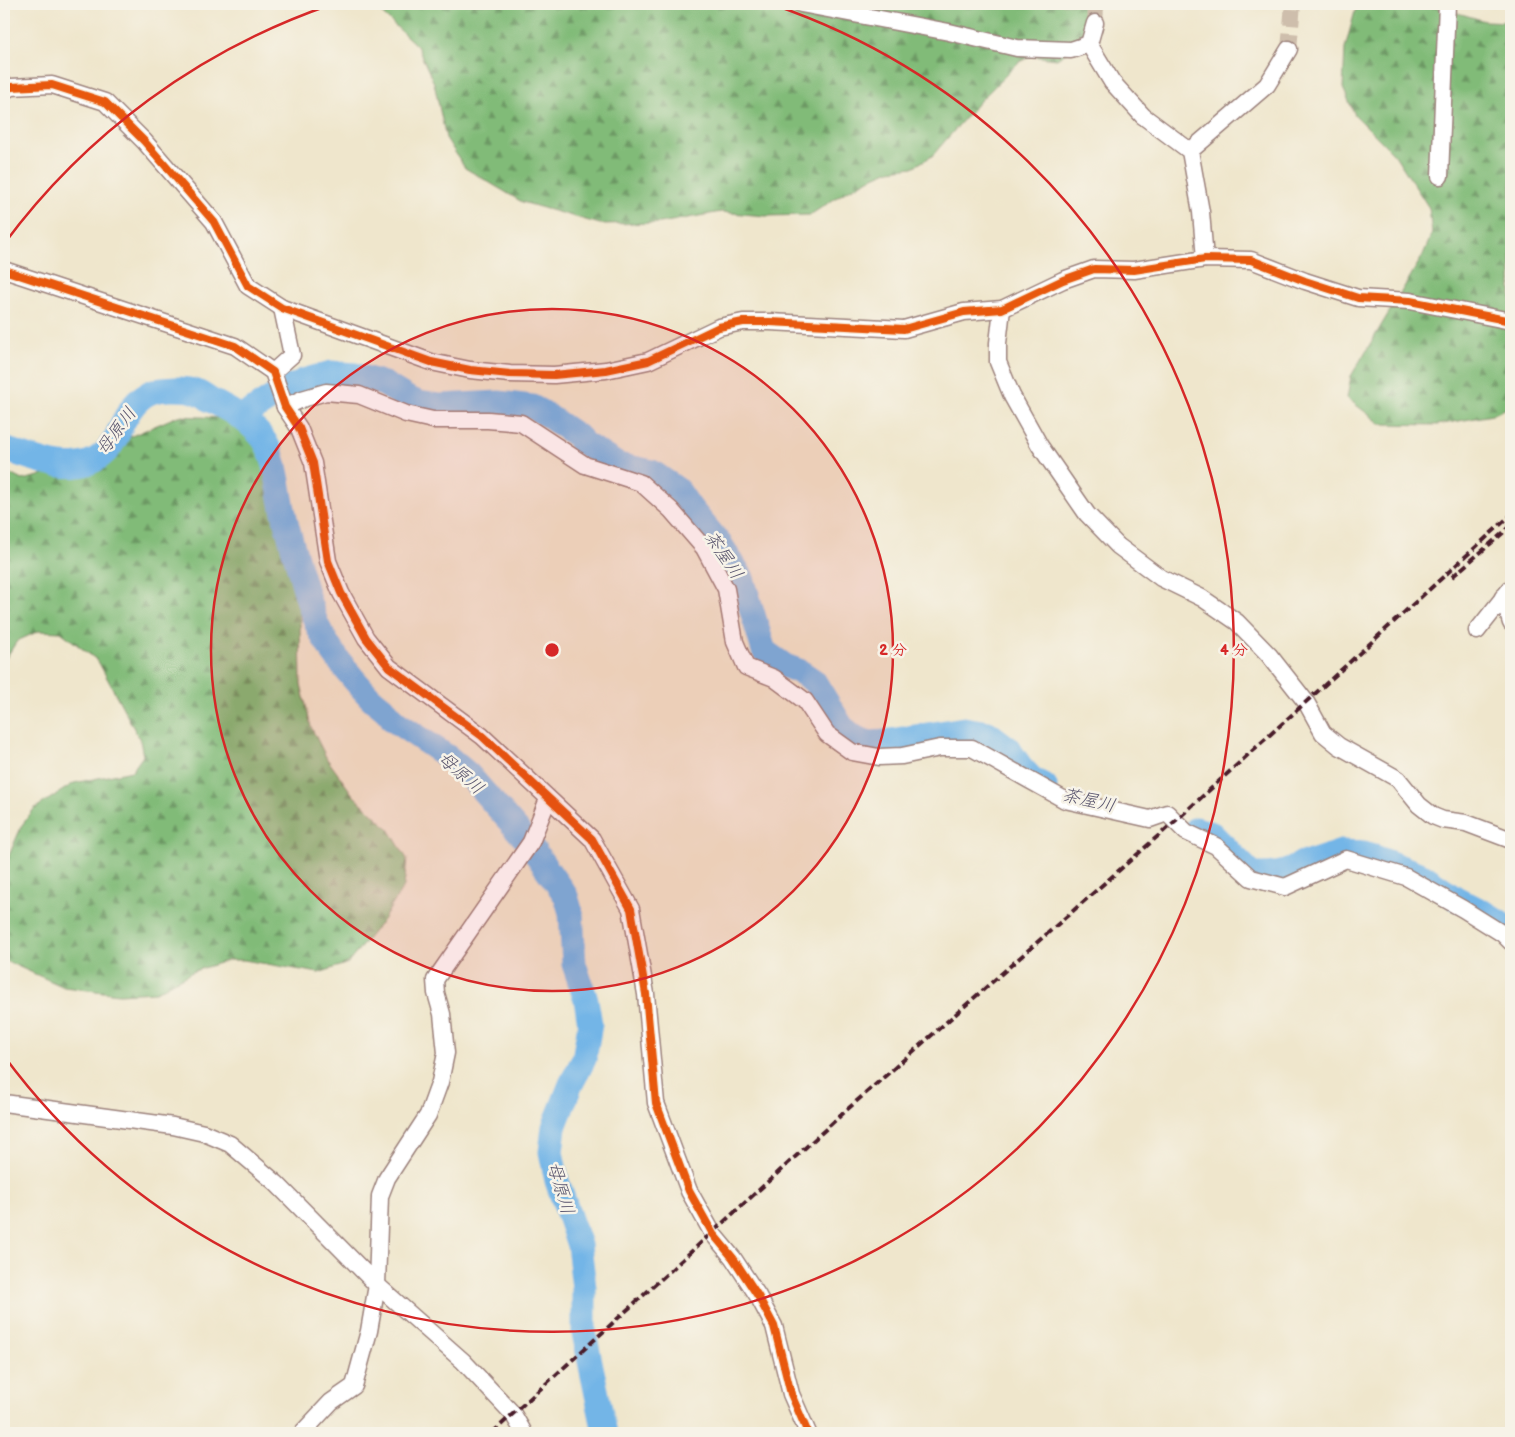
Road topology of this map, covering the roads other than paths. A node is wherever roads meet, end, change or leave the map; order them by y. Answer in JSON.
{"nodes":[{"id":1,"x":801,"y":4,"type":"edge"},
{"id":2,"x":1447,"y":4,"type":"edge"},
{"id":3,"x":1095,"y":23,"type":"tunnel mouth"},
{"id":4,"x":1089,"y":44,"type":"junction"},
{"id":5,"x":1289,"y":49,"type":"tunnel mouth"},
{"id":6,"x":4,"y":91,"type":"edge"},
{"id":7,"x":1190,"y":151,"type":"junction"},
{"id":8,"x":1440,"y":176,"type":"dead end"},
{"id":9,"x":1205,"y":259,"type":"junction"},
{"id":10,"x":4,"y":270,"type":"edge"},
{"id":11,"x":282,"y":308,"type":"junction"},
{"id":12,"x":1002,"y":309,"type":"junction"},
{"id":13,"x":1511,"y":321,"type":"edge"},
{"id":14,"x":272,"y":372,"type":"junction"},
{"id":15,"x":285,"y":407,"type":"junction"},
{"id":16,"x":1507,"y":592,"type":"edge"},
{"id":17,"x":1511,"y":623,"type":"edge"},
{"id":18,"x":1477,"y":631,"type":"dead end"},
{"id":19,"x":548,"y":799,"type":"junction"},
{"id":20,"x":1511,"y":840,"type":"edge"},
{"id":21,"x":1511,"y":942,"type":"edge"},
{"id":22,"x":4,"y":1104,"type":"edge"},
{"id":23,"x":377,"y":1285,"type":"junction"},
{"id":24,"x":302,"y":1433,"type":"edge"},
{"id":25,"x":524,"y":1433,"type":"edge"},
{"id":26,"x":808,"y":1433,"type":"edge"}],
"edges":[{"from":1,"to":4,"type":"street"},
{"from":2,"to":8,"type":"street"},
{"from":3,"to":4,"type":"street"},
{"from":4,"to":7,"type":"street"},
{"from":5,"to":7,"type":"street"},
{"from":6,"to":11,"type":"street"},
{"from":7,"to":9,"type":"street"},
{"from":9,"to":12,"type":"street"},
{"from":9,"to":13,"type":"street"},
{"from":10,"to":14,"type":"street"},
{"from":11,"to":12,"type":"street"},
{"from":11,"to":14,"type":"street"},
{"from":12,"to":20,"type":"street"},
{"from":14,"to":15,"type":"street"},
{"from":15,"to":19,"type":"street"},
{"from":15,"to":21,"type":"street"},
{"from":16,"to":17,"type":"street"},
{"from":16,"to":18,"type":"street"},
{"from":19,"to":23,"type":"street"},
{"from":19,"to":26,"type":"street"},
{"from":22,"to":23,"type":"street"},
{"from":23,"to":24,"type":"street"},
{"from":23,"to":25,"type":"street"}]}
